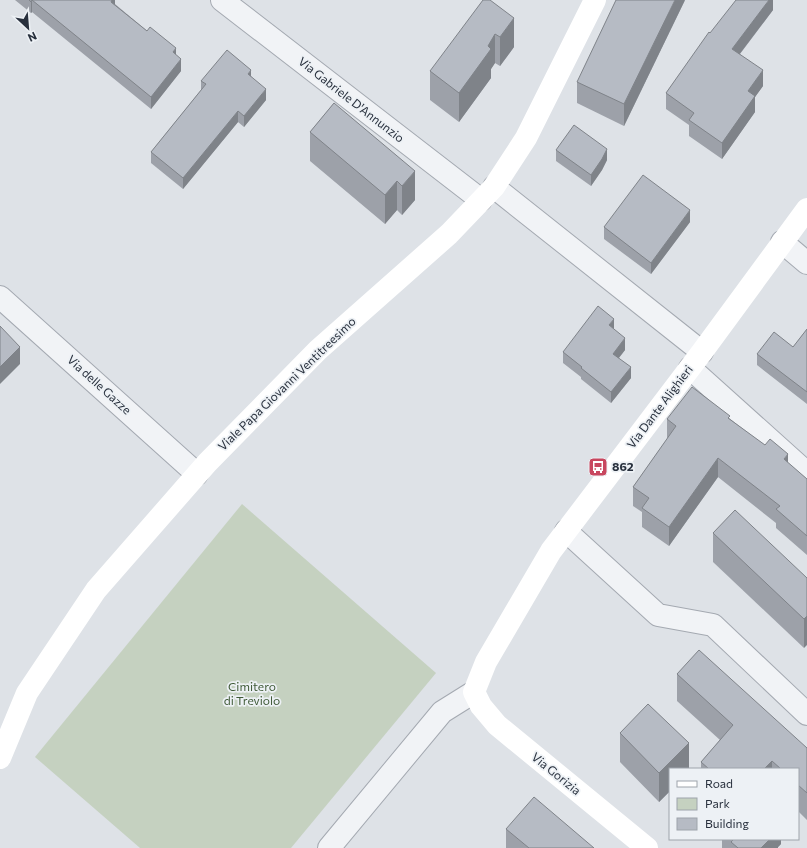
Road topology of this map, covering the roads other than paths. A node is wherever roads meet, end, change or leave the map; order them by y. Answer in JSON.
{"nodes":[{"id":1,"x":222,"y":0,"type":"edge"},
{"id":2,"x":595,"y":0,"type":"edge"},
{"id":3,"x":487,"y":194,"type":"junction"},
{"id":4,"x":807,"y":209,"type":"edge"},
{"id":5,"x":782,"y":242,"type":"junction"},
{"id":6,"x":807,"y":263,"type":"edge"},
{"id":7,"x":0,"y":297,"type":"edge"},
{"id":8,"x":696,"y":360,"type":"junction"},
{"id":9,"x":807,"y":473,"type":"edge"},
{"id":10,"x":197,"y":474,"type":"junction"},
{"id":11,"x":566,"y":531,"type":"junction"},
{"id":12,"x":474,"y":692,"type":"junction"},
{"id":13,"x":807,"y":714,"type":"edge"},
{"id":14,"x":0,"y":758,"type":"edge"},
{"id":15,"x":329,"y":848,"type":"edge"},
{"id":16,"x":647,"y":848,"type":"edge"}],
"edges":[{"from":1,"to":3,"type":"street","name":"Via Gabriele D'Annunzio"},
{"from":2,"to":3,"type":"street","name":"Viale Papa Giovanni Ventitreesimo"},
{"from":3,"to":8,"type":"street","name":"Via Gabriele D'Annunzio"},
{"from":3,"to":10,"type":"street","name":"Viale Papa Giovanni Ventitreesimo"},
{"from":4,"to":5,"type":"street","name":"Via Dante Alighieri"},
{"from":5,"to":6,"type":"street"},
{"from":5,"to":8,"type":"street","name":"Via Dante Alighieri"},
{"from":7,"to":10,"type":"street","name":"Via delle Gazze"},
{"from":8,"to":9,"type":"street","name":"Via Gabriele D'Annunzio"},
{"from":8,"to":11,"type":"street","name":"Via Dante Alighieri"},
{"from":10,"to":14,"type":"street","name":"Viale Papa Giovanni Ventitreesimo"},
{"from":11,"to":12,"type":"street","name":"Via Dante Alighieri"},
{"from":11,"to":13,"type":"street"},
{"from":12,"to":15,"type":"street"},
{"from":12,"to":16,"type":"street","name":"Via Gorizia"}]}
